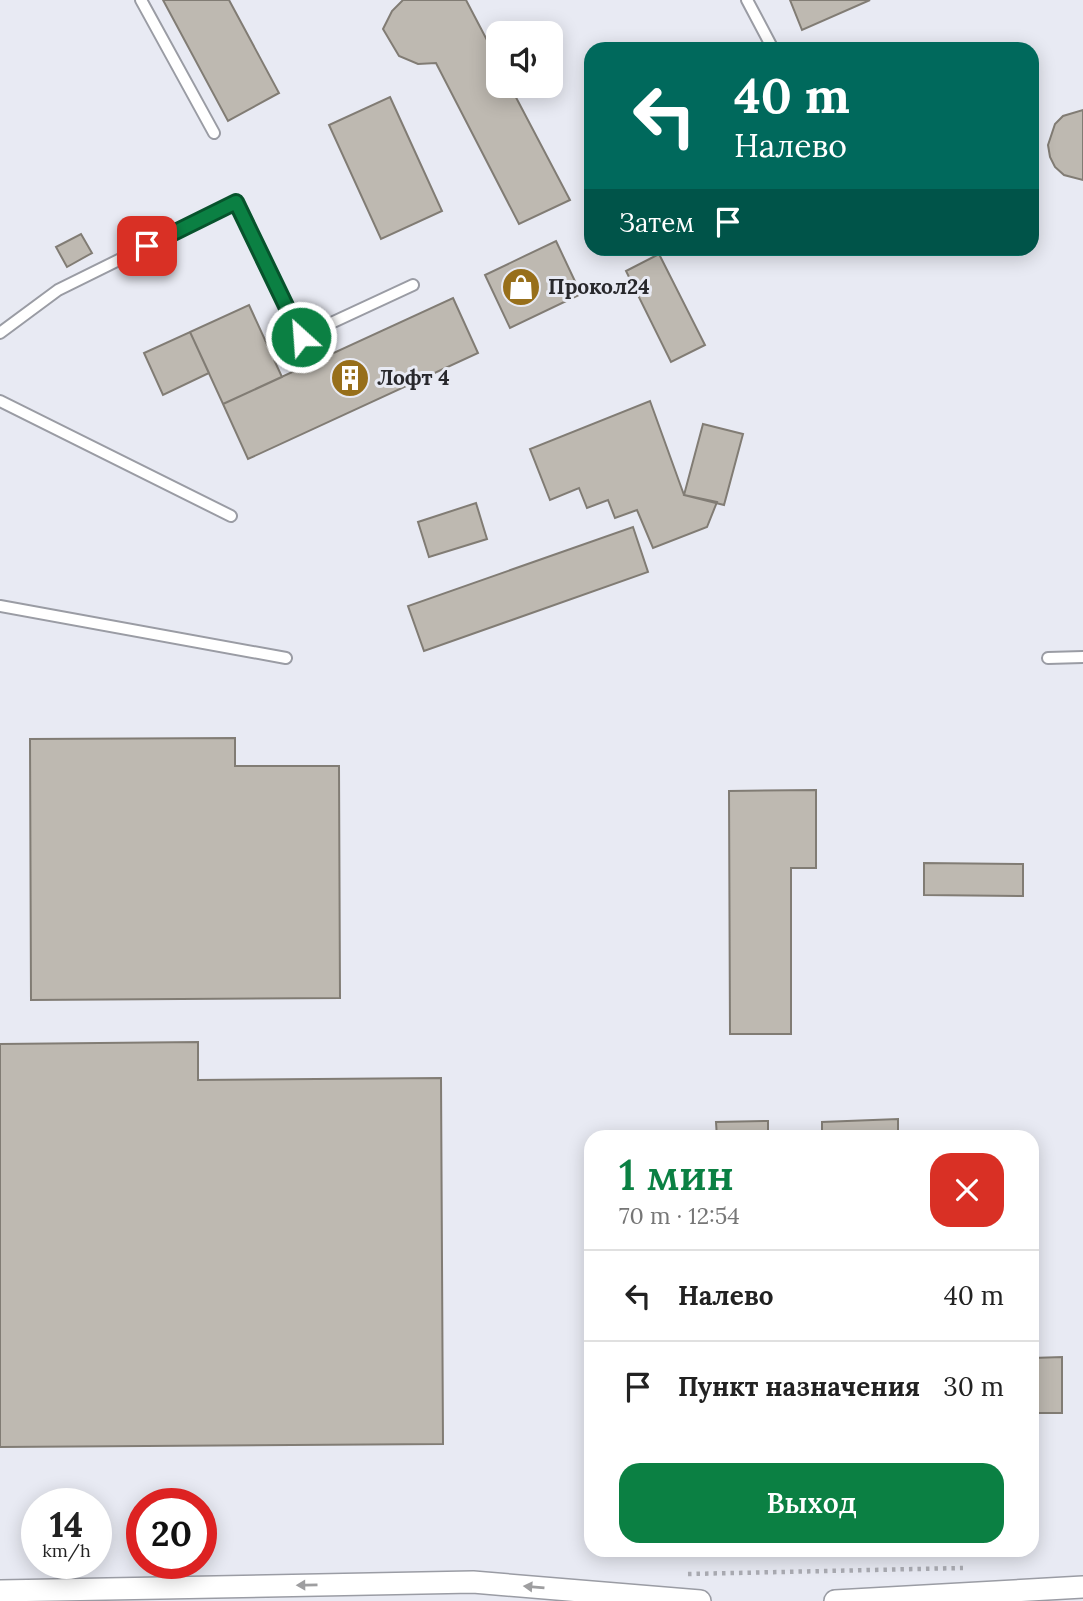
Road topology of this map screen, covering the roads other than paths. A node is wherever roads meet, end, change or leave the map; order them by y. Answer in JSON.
{"nodes":[{"id":1,"x":141,"y":0,"type":"edge"},
{"id":2,"x":747,"y":0,"type":"edge"},
{"id":3,"x":769,"y":42,"type":"edge"},
{"id":4,"x":214,"y":133,"type":"dead end"},
{"id":5,"x":413,"y":285,"type":"dead end"},
{"id":6,"x":0,"y":333,"type":"edge"},
{"id":7,"x":0,"y":401,"type":"edge"},
{"id":8,"x":231,"y":516,"type":"dead end"},
{"id":9,"x":0,"y":606,"type":"edge"},
{"id":10,"x":1083,"y":657,"type":"edge"},
{"id":11,"x":286,"y":658,"type":"dead end"},
{"id":12,"x":1048,"y":658,"type":"dead end"},
{"id":13,"x":1083,"y":1587,"type":"edge"},
{"id":14,"x":0,"y":1591,"type":"edge"},
{"id":15,"x":700,"y":1601,"type":"edge"},
{"id":16,"x":835,"y":1601,"type":"edge"}],
"edges":[{"from":1,"to":4,"type":"lane"},
{"from":2,"to":3,"type":"lane"},
{"from":5,"to":6,"type":"lane"},
{"from":7,"to":8,"type":"lane"},
{"from":9,"to":11,"type":"lane"},
{"from":10,"to":12,"type":"lane"},
{"from":13,"to":16,"type":"street"},
{"from":15,"to":14,"type":"street","one_way":true}]}
